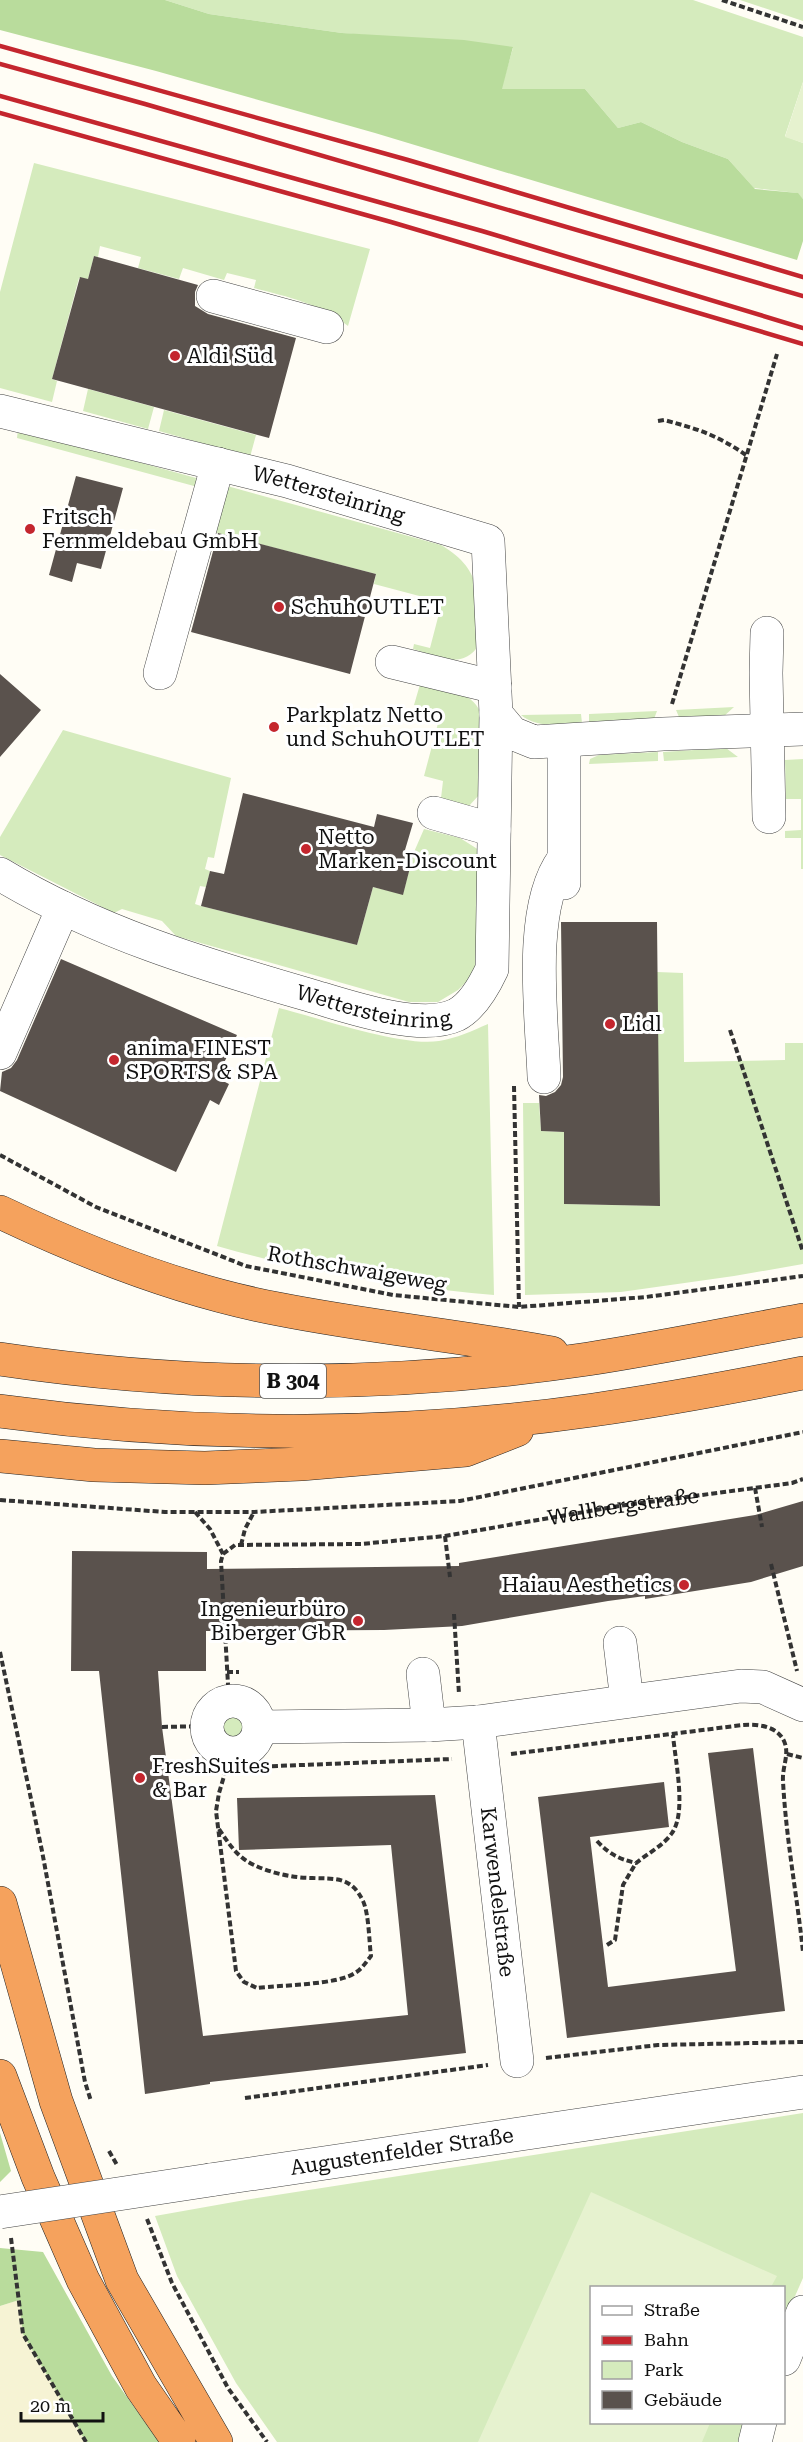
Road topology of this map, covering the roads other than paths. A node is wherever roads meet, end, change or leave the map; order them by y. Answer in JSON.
{"nodes":[{"id":1,"x":213,"y":296,"type":"dead end"},
{"id":2,"x":327,"y":327,"type":"dead end"},
{"id":3,"x":0,"y":411,"type":"edge"},
{"id":4,"x":218,"y":464,"type":"junction"},
{"id":5,"x":767,"y":633,"type":"dead end"},
{"id":6,"x":392,"y":662,"type":"dead end"},
{"id":7,"x":160,"y":673,"type":"dead end"},
{"id":8,"x":495,"y":701,"type":"junction"},
{"id":9,"x":803,"y":729,"type":"edge"},
{"id":10,"x":768,"y":730,"type":"junction"},
{"id":11,"x":564,"y":741,"type":"junction"},
{"id":12,"x":434,"y":813,"type":"dead end"},
{"id":13,"x":769,"y":817,"type":"dead end"},
{"id":14,"x":494,"y":830,"type":"junction"},
{"id":15,"x":563,"y":860,"type":"junction"},
{"id":16,"x":0,"y":874,"type":"edge"},
{"id":17,"x":564,"y":899,"type":"dead end"},
{"id":18,"x":63,"y":908,"type":"junction"},
{"id":19,"x":0,"y":1053,"type":"edge"},
{"id":20,"x":529,"y":1079,"type":"road end"},
{"id":21,"x":0,"y":1212,"type":"edge"},
{"id":22,"x":803,"y":1320,"type":"edge"},
{"id":23,"x":0,"y":1359,"type":"edge"},
{"id":24,"x":586,"y":1359,"type":"junction"},
{"id":25,"x":803,"y":1373,"type":"edge"},
{"id":26,"x":0,"y":1412,"type":"edge"},
{"id":27,"x":558,"y":1415,"type":"junction"},
{"id":28,"x":0,"y":1456,"type":"edge"},
{"id":29,"x":620,"y":1643,"type":"dead end"},
{"id":30,"x":423,"y":1674,"type":"dead end"},
{"id":31,"x":793,"y":1700,"type":"edge"},
{"id":32,"x":627,"y":1701,"type":"junction"},
{"id":33,"x":470,"y":1722,"type":"junction"},
{"id":34,"x":429,"y":1725,"type":"junction"},
{"id":35,"x":259,"y":1727,"type":"junction"},
{"id":36,"x":0,"y":1904,"type":"edge"},
{"id":37,"x":517,"y":2061,"type":"dead end"},
{"id":38,"x":0,"y":2076,"type":"edge"},
{"id":39,"x":803,"y":2092,"type":"edge"},
{"id":40,"x":5,"y":2222,"type":"edge"},
{"id":41,"x":803,"y":2312,"type":"edge"},
{"id":42,"x":785,"y":2354,"type":"edge"},
{"id":43,"x":760,"y":2424,"type":"edge"},
{"id":44,"x":179,"y":2442,"type":"edge"},
{"id":45,"x":216,"y":2442,"type":"edge"},
{"id":46,"x":755,"y":2442,"type":"edge"}],
"edges":[{"from":1,"to":2,"type":"street"},
{"from":3,"to":4,"type":"street","name":"Wettersteinring"},
{"from":4,"to":7,"type":"street"},
{"from":4,"to":8,"type":"street","name":"Wettersteinring"},
{"from":5,"to":10,"type":"street"},
{"from":6,"to":8,"type":"street"},
{"from":8,"to":11,"type":"street"},
{"from":8,"to":14,"type":"street","name":"Wettersteinring"},
{"from":9,"to":10,"type":"street"},
{"from":10,"to":11,"type":"street"},
{"from":10,"to":13,"type":"street"},
{"from":11,"to":15,"type":"street"},
{"from":12,"to":14,"type":"street"},
{"from":14,"to":18,"type":"street","name":"Wettersteinring"},
{"from":15,"to":17,"type":"street"},
{"from":15,"to":20,"type":"street"},
{"from":16,"to":18,"type":"street","name":"Wettersteinring"},
{"from":18,"to":19,"type":"street"},
{"from":21,"to":24,"type":"highway"},
{"from":22,"to":24,"type":"highway","number":"B 304"},
{"from":23,"to":24,"type":"highway","number":"B 304"},
{"from":25,"to":27,"type":"highway"},
{"from":26,"to":27,"type":"highway"},
{"from":27,"to":28,"type":"highway"},
{"from":29,"to":32,"type":"street"},
{"from":30,"to":34,"type":"street"},
{"from":31,"to":32,"type":"street"},
{"from":32,"to":33,"type":"street"},
{"from":33,"to":34,"type":"street"},
{"from":33,"to":37,"type":"street","name":"Karwendelstraße"},
{"from":34,"to":35,"type":"street"},
{"from":35,"to":35,"type":"street"},
{"from":36,"to":45,"type":"highway"},
{"from":38,"to":44,"type":"highway"},
{"from":39,"to":40,"type":"street","name":"Augustenfelder Straße","bridge":true},
{"from":41,"to":42,"type":"street"},
{"from":43,"to":46,"type":"street"}]}
